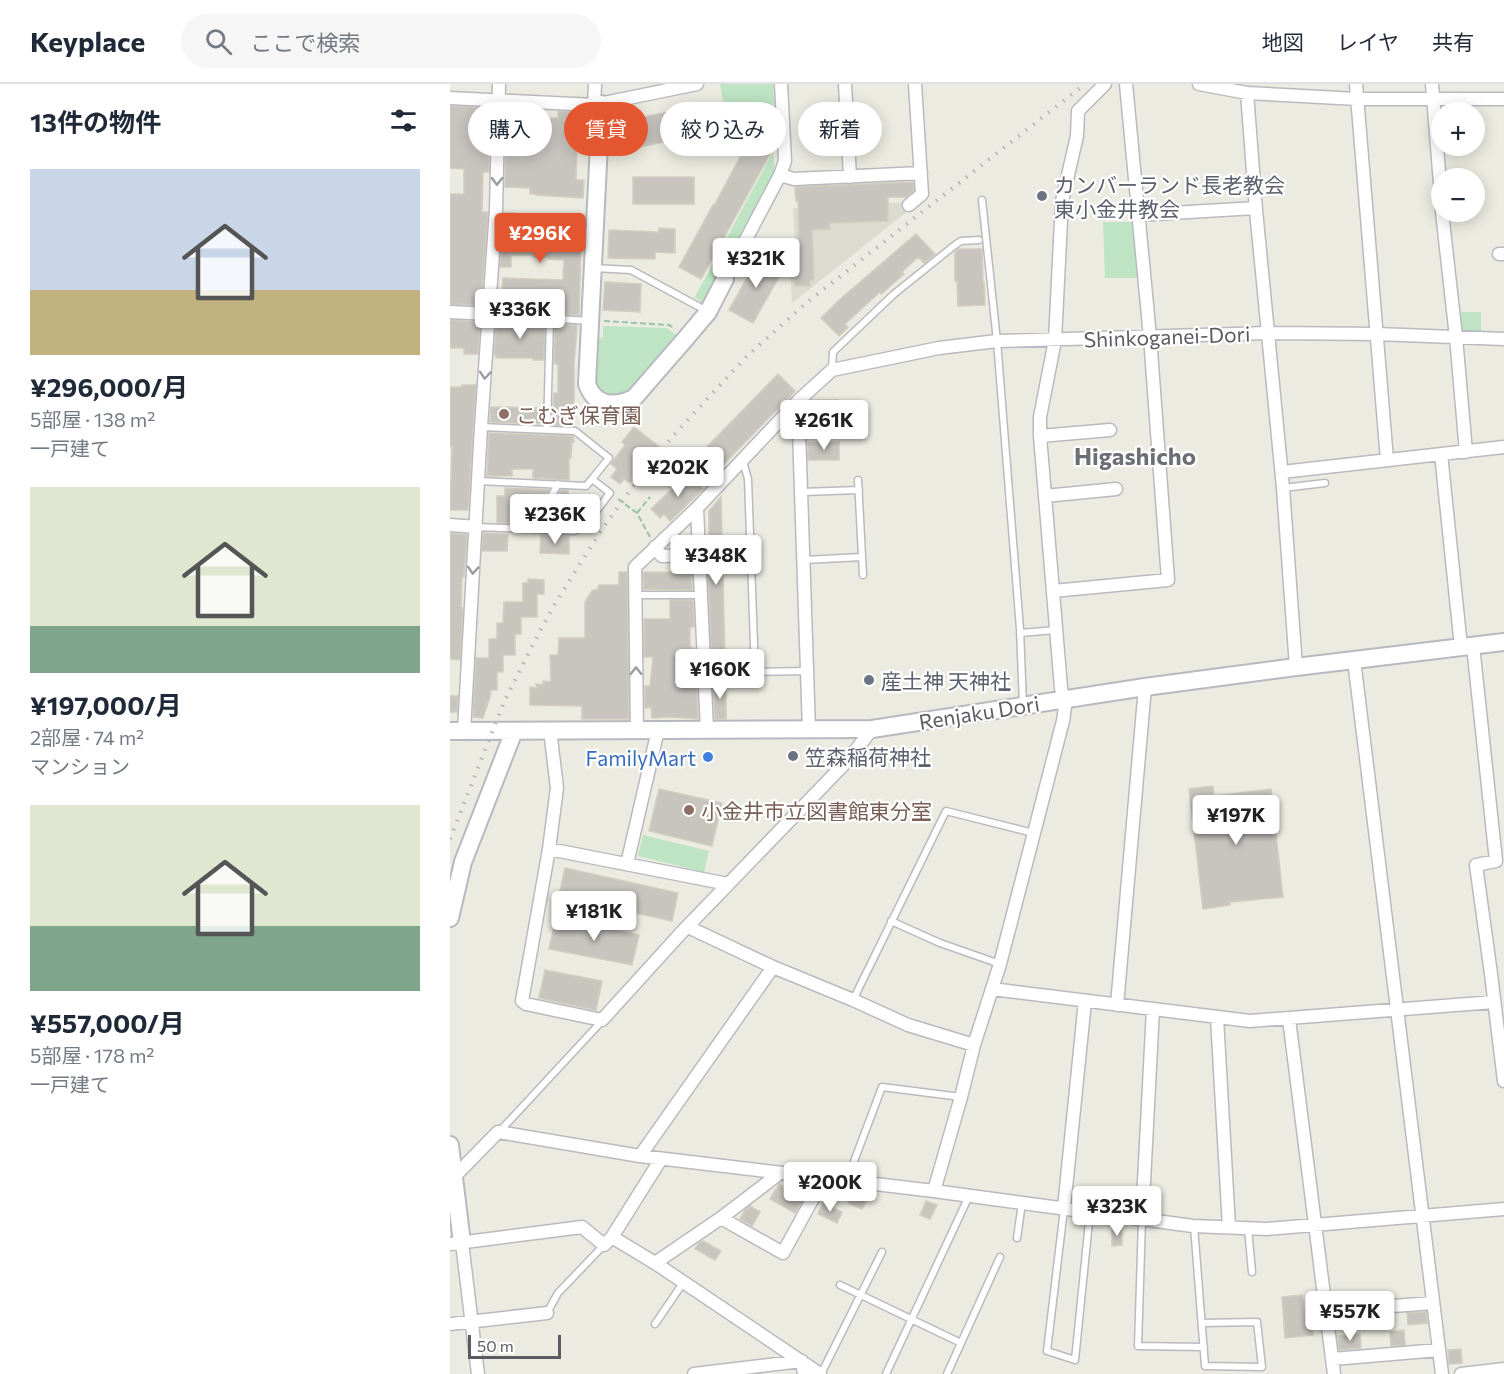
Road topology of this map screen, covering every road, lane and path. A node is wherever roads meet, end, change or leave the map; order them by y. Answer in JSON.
{"nodes":[{"id":1,"x":499,"y":84,"type":"edge"},
{"id":2,"x":595,"y":84,"type":"edge"},
{"id":3,"x":697,"y":84,"type":"edge"},
{"id":4,"x":781,"y":84,"type":"edge"},
{"id":5,"x":845,"y":84,"type":"edge"},
{"id":6,"x":915,"y":84,"type":"edge"},
{"id":7,"x":1105,"y":84,"type":"edge"},
{"id":8,"x":1126,"y":84,"type":"edge"},
{"id":9,"x":1199,"y":84,"type":"edge"},
{"id":10,"x":1356,"y":84,"type":"edge"},
{"id":11,"x":1432,"y":84,"type":"edge"},
{"id":12,"x":1219,"y":86,"type":"edge"},
{"id":13,"x":1304,"y":90,"type":"edge"},
{"id":14,"x":1247,"y":93,"type":"junction"},
{"id":15,"x":450,"y":98,"type":"edge"},
{"id":16,"x":1357,"y":99,"type":"junction"},
{"id":17,"x":1433,"y":99,"type":"junction"},
{"id":18,"x":1504,"y":99,"type":"edge"},
{"id":19,"x":498,"y":101,"type":"junction"},
{"id":20,"x":597,"y":102,"type":"edge"},
{"id":21,"x":611,"y":102,"type":"edge"},
{"id":22,"x":564,"y":104,"type":"edge"},
{"id":23,"x":595,"y":156,"type":"edge"},
{"id":24,"x":1439,"y":168,"type":"edge"},
{"id":25,"x":921,"y":173,"type":"junction"},
{"id":26,"x":780,"y":175,"type":"junction"},
{"id":27,"x":850,"y":177,"type":"junction"},
{"id":28,"x":982,"y":200,"type":"dead end"},
{"id":29,"x":909,"y":205,"type":"dead end"},
{"id":30,"x":1256,"y":208,"type":"junction"},
{"id":31,"x":1138,"y":215,"type":"junction"},
{"id":32,"x":1443,"y":222,"type":"edge"},
{"id":33,"x":979,"y":240,"type":"dead end"},
{"id":34,"x":592,"y":268,"type":"junction"},
{"id":35,"x":725,"y":279,"type":"joint"},
{"id":36,"x":450,"y":312,"type":"edge"},
{"id":37,"x":708,"y":312,"type":"junction"},
{"id":38,"x":489,"y":314,"type":"junction"},
{"id":39,"x":550,"y":318,"type":"junction"},
{"id":40,"x":590,"y":321,"type":"junction"},
{"id":41,"x":1268,"y":333,"type":"junction"},
{"id":42,"x":1377,"y":334,"type":"junction"},
{"id":43,"x":687,"y":337,"type":"junction"},
{"id":44,"x":1150,"y":337,"type":"junction"},
{"id":45,"x":1456,"y":337,"type":"junction"},
{"id":46,"x":1504,"y":339,"type":"edge"},
{"id":47,"x":1055,"y":340,"type":"junction"},
{"id":48,"x":997,"y":341,"type":"junction"},
{"id":49,"x":832,"y":370,"type":"junction"},
{"id":50,"x":798,"y":401,"type":"junction"},
{"id":51,"x":481,"y":427,"type":"junction"},
{"id":52,"x":547,"y":430,"type":"junction"},
{"id":53,"x":1110,"y":430,"type":"dead end"},
{"id":54,"x":1040,"y":436,"type":"junction"},
{"id":55,"x":1504,"y":447,"type":"edge"},
{"id":56,"x":1466,"y":452,"type":"junction"},
{"id":57,"x":1441,"y":454,"type":"junction"},
{"id":58,"x":742,"y":460,"type":"junction"},
{"id":59,"x":1387,"y":460,"type":"junction"},
{"id":60,"x":1282,"y":472,"type":"junction"},
{"id":61,"x":592,"y":479,"type":"junction"},
{"id":62,"x":858,"y":480,"type":"dead end"},
{"id":63,"x":479,"y":481,"type":"junction"},
{"id":64,"x":1325,"y":483,"type":"dead end"},
{"id":65,"x":558,"y":484,"type":"junction"},
{"id":66,"x":1283,"y":488,"type":"junction"},
{"id":67,"x":1116,"y":489,"type":"dead end"},
{"id":68,"x":859,"y":490,"type":"junction"},
{"id":69,"x":801,"y":492,"type":"junction"},
{"id":70,"x":610,"y":493,"type":"junction"},
{"id":71,"x":1045,"y":496,"type":"junction"},
{"id":72,"x":650,"y":497,"type":"dead end"},
{"id":73,"x":697,"y":508,"type":"junction"},
{"id":74,"x":637,"y":513,"type":"junction"},
{"id":75,"x":450,"y":525,"type":"edge"},
{"id":76,"x":477,"y":527,"type":"junction"},
{"id":77,"x":533,"y":529,"type":"junction"},
{"id":78,"x":655,"y":548,"type":"junction"},
{"id":79,"x":699,"y":555,"type":"junction"},
{"id":80,"x":862,"y":557,"type":"junction"},
{"id":81,"x":803,"y":560,"type":"junction"},
{"id":82,"x":863,"y":575,"type":"dead end"},
{"id":83,"x":1053,"y":591,"type":"junction"},
{"id":84,"x":635,"y":595,"type":"junction"},
{"id":85,"x":701,"y":595,"type":"junction"},
{"id":86,"x":1056,"y":630,"type":"junction"},
{"id":87,"x":1020,"y":633,"type":"junction"},
{"id":88,"x":1504,"y":642,"type":"edge"},
{"id":89,"x":1467,"y":646,"type":"junction"},
{"id":90,"x":1354,"y":660,"type":"junction"},
{"id":91,"x":1296,"y":667,"type":"junction"},
{"id":92,"x":807,"y":671,"type":"junction"},
{"id":93,"x":1145,"y":687,"type":"junction"},
{"id":94,"x":1063,"y":699,"type":"junction"},
{"id":95,"x":1023,"y":705,"type":"junction"},
{"id":96,"x":873,"y":729,"type":"junction"},
{"id":97,"x":550,"y":730,"type":"junction"},
{"id":98,"x":637,"y":730,"type":"junction"},
{"id":99,"x":658,"y":730,"type":"junction"},
{"id":100,"x":707,"y":730,"type":"junction"},
{"id":101,"x":809,"y":730,"type":"junction"},
{"id":102,"x":457,"y":731,"type":"edge"},
{"id":103,"x":514,"y":731,"type":"junction"},
{"id":104,"x":1033,"y":833,"type":"junction"},
{"id":105,"x":549,"y":849,"type":"junction"},
{"id":106,"x":627,"y":864,"type":"junction"},
{"id":107,"x":728,"y":884,"type":"junction"},
{"id":108,"x":450,"y":918,"type":"edge"},
{"id":109,"x":891,"y":921,"type":"junction"},
{"id":110,"x":688,"y":927,"type":"junction"},
{"id":111,"x":999,"y":964,"type":"junction"},
{"id":112,"x":773,"y":967,"type":"junction"},
{"id":113,"x":992,"y":989,"type":"junction"},
{"id":114,"x":853,"y":1000,"type":"junction"},
{"id":115,"x":1085,"y":1001,"type":"junction"},
{"id":116,"x":1494,"y":1002,"type":"junction"},
{"id":117,"x":1117,"y":1005,"type":"junction"},
{"id":118,"x":1153,"y":1010,"type":"junction"},
{"id":119,"x":1397,"y":1010,"type":"junction"},
{"id":120,"x":1217,"y":1018,"type":"junction"},
{"id":121,"x":1289,"y":1019,"type":"junction"},
{"id":122,"x":602,"y":1020,"type":"junction"},
{"id":123,"x":974,"y":1045,"type":"junction"},
{"id":124,"x":1504,"y":1081,"type":"edge"},
{"id":125,"x":961,"y":1097,"type":"junction"},
{"id":126,"x":498,"y":1132,"type":"junction"},
{"id":127,"x":450,"y":1145,"type":"edge"},
{"id":128,"x":640,"y":1156,"type":"junction"},
{"id":129,"x":661,"y":1159,"type":"junction"},
{"id":130,"x":780,"y":1173,"type":"junction"},
{"id":131,"x":454,"y":1177,"type":"junction"},
{"id":132,"x":824,"y":1178,"type":"junction"},
{"id":133,"x":847,"y":1180,"type":"junction"},
{"id":134,"x":934,"y":1191,"type":"junction"},
{"id":135,"x":969,"y":1196,"type":"junction"},
{"id":136,"x":1022,"y":1203,"type":"junction"},
{"id":137,"x":1064,"y":1208,"type":"junction"},
{"id":138,"x":1504,"y":1209,"type":"edge"},
{"id":139,"x":1090,"y":1212,"type":"junction"},
{"id":140,"x":1422,"y":1216,"type":"junction"},
{"id":141,"x":721,"y":1218,"type":"junction"},
{"id":142,"x":1142,"y":1220,"type":"junction"},
{"id":143,"x":1316,"y":1225,"type":"junction"},
{"id":144,"x":1193,"y":1226,"type":"junction"},
{"id":145,"x":1229,"y":1227,"type":"junction"},
{"id":146,"x":1248,"y":1228,"type":"junction"},
{"id":147,"x":1017,"y":1238,"type":"dead end"},
{"id":148,"x":608,"y":1241,"type":"junction"},
{"id":149,"x":456,"y":1244,"type":"edge"},
{"id":150,"x":882,"y":1252,"type":"dead end"},
{"id":151,"x":1000,"y":1257,"type":"dead end"},
{"id":152,"x":655,"y":1263,"type":"junction"},
{"id":153,"x":1252,"y":1272,"type":"dead end"},
{"id":154,"x":683,"y":1283,"type":"junction"},
{"id":155,"x":840,"y":1285,"type":"dead end"},
{"id":156,"x":860,"y":1294,"type":"junction"},
{"id":157,"x":1433,"y":1303,"type":"junction"},
{"id":158,"x":1326,"y":1311,"type":"junction"},
{"id":159,"x":547,"y":1313,"type":"joint"},
{"id":160,"x":912,"y":1319,"type":"junction"},
{"id":161,"x":472,"y":1321,"type":"junction"},
{"id":162,"x":1202,"y":1323,"type":"junction"},
{"id":163,"x":450,"y":1324,"type":"edge"},
{"id":164,"x":655,"y":1324,"type":"dead end"},
{"id":165,"x":961,"y":1343,"type":"junction"},
{"id":166,"x":1204,"y":1347,"type":"junction"},
{"id":167,"x":1438,"y":1350,"type":"junction"},
{"id":168,"x":1332,"y":1359,"type":"junction"},
{"id":169,"x":802,"y":1361,"type":"junction"},
{"id":170,"x":1504,"y":1369,"type":"edge"},
{"id":171,"x":1488,"y":1372,"type":"edge"},
{"id":172,"x":478,"y":1374,"type":"edge"},
{"id":173,"x":694,"y":1374,"type":"edge"},
{"id":174,"x":804,"y":1374,"type":"edge"},
{"id":175,"x":820,"y":1374,"type":"edge"},
{"id":176,"x":886,"y":1374,"type":"edge"},
{"id":177,"x":947,"y":1374,"type":"edge"},
{"id":178,"x":1334,"y":1374,"type":"edge"},
{"id":179,"x":1442,"y":1374,"type":"edge"},
{"id":180,"x":1461,"y":1374,"type":"edge"}],
"edges":[{"from":1,"to":19,"type":"street"},
{"from":2,"to":20,"type":"street"},
{"from":3,"to":21,"type":"street"},
{"from":4,"to":26,"type":"street"},
{"from":5,"to":27,"type":"street"},
{"from":6,"to":25,"type":"street"},
{"from":7,"to":47,"type":"street"},
{"from":8,"to":31,"type":"street"},
{"from":9,"to":12,"type":"street"},
{"from":10,"to":16,"type":"street"},
{"from":11,"to":17,"type":"street"},
{"from":12,"to":14,"type":"street"},
{"from":13,"to":14,"type":"street"},
{"from":13,"to":16,"type":"street"},
{"from":14,"to":30,"type":"street"},
{"from":15,"to":19,"type":"street"},
{"from":16,"to":17,"type":"street"},
{"from":16,"to":42,"type":"street"},
{"from":17,"to":18,"type":"street"},
{"from":17,"to":24,"type":"street"},
{"from":19,"to":22,"type":"street"},
{"from":19,"to":38,"type":"street","one_way":true},
{"from":23,"to":34,"type":"main road"},
{"from":25,"to":27,"type":"street"},
{"from":25,"to":29,"type":"street"},
{"from":26,"to":27,"type":"street"},
{"from":26,"to":35,"type":"street"},
{"from":28,"to":48,"type":"lane"},
{"from":30,"to":31,"type":"street"},
{"from":30,"to":41,"type":"street"},
{"from":31,"to":44,"type":"street"},
{"from":32,"to":45,"type":"street"},
{"from":33,"to":49,"type":"lane"},
{"from":34,"to":37,"type":"lane"},
{"from":34,"to":40,"type":"main road"},
{"from":35,"to":37,"type":"main road"},
{"from":36,"to":38,"type":"street"},
{"from":37,"to":43,"type":"main road"},
{"from":38,"to":39,"type":"lane"},
{"from":38,"to":51,"type":"street","one_way":true},
{"from":39,"to":40,"type":"lane"},
{"from":39,"to":52,"type":"lane"},
{"from":40,"to":43,"type":"path"},
{"from":40,"to":43,"type":"main road"},
{"from":41,"to":42,"type":"street","name":"Shinkoganei-Dori"},
{"from":41,"to":44,"type":"street","name":"Shinkoganei-Dori"},
{"from":41,"to":60,"type":"street"},
{"from":42,"to":45,"type":"street","name":"Shinkoganei-Dori"},
{"from":42,"to":59,"type":"street"},
{"from":44,"to":47,"type":"street","name":"Shinkoganei-Dori"},
{"from":44,"to":83,"type":"street"},
{"from":45,"to":46,"type":"street","name":"Shinkoganei-Dori"},
{"from":45,"to":56,"type":"street"},
{"from":47,"to":48,"type":"street","name":"Shinkoganei-Dori"},
{"from":47,"to":54,"type":"street"},
{"from":48,"to":49,"type":"street","name":"Shinkoganei-Dori"},
{"from":48,"to":87,"type":"lane"},
{"from":49,"to":50,"type":"street"},
{"from":50,"to":58,"type":"street"},
{"from":50,"to":69,"type":"street"},
{"from":51,"to":52,"type":"lane"},
{"from":51,"to":63,"type":"street"},
{"from":52,"to":61,"type":"lane"},
{"from":53,"to":54,"type":"street"},
{"from":54,"to":71,"type":"street"},
{"from":55,"to":56,"type":"street"},
{"from":56,"to":57,"type":"street"},
{"from":57,"to":59,"type":"street"},
{"from":57,"to":89,"type":"street"},
{"from":58,"to":73,"type":"street"},
{"from":58,"to":92,"type":"lane"},
{"from":59,"to":60,"type":"street"},
{"from":60,"to":66,"type":"street"},
{"from":61,"to":65,"type":"lane"},
{"from":61,"to":70,"type":"lane"},
{"from":62,"to":68,"type":"lane"},
{"from":63,"to":65,"type":"lane"},
{"from":63,"to":76,"type":"street"},
{"from":64,"to":66,"type":"lane"},
{"from":65,"to":77,"type":"lane"},
{"from":66,"to":91,"type":"street"},
{"from":67,"to":71,"type":"street"},
{"from":68,"to":69,"type":"lane"},
{"from":68,"to":80,"type":"lane"},
{"from":69,"to":81,"type":"street"},
{"from":70,"to":74,"type":"path"},
{"from":70,"to":77,"type":"lane"},
{"from":71,"to":83,"type":"street"},
{"from":72,"to":74,"type":"path"},
{"from":73,"to":78,"type":"street"},
{"from":73,"to":79,"type":"street"},
{"from":74,"to":78,"type":"path"},
{"from":75,"to":76,"type":"street"},
{"from":76,"to":77,"type":"lane"},
{"from":76,"to":102,"type":"street","one_way":true},
{"from":78,"to":79,"type":"street"},
{"from":78,"to":84,"type":"street"},
{"from":79,"to":85,"type":"street"},
{"from":80,"to":81,"type":"lane"},
{"from":80,"to":82,"type":"lane"},
{"from":81,"to":92,"type":"street"},
{"from":83,"to":86,"type":"street"},
{"from":84,"to":85,"type":"lane"},
{"from":98,"to":84,"type":"street","one_way":true},
{"from":85,"to":100,"type":"street"},
{"from":86,"to":87,"type":"lane"},
{"from":86,"to":94,"type":"street"},
{"from":87,"to":95,"type":"lane"},
{"from":88,"to":89,"type":"main road","name":"Renjaku Dori"},
{"from":89,"to":90,"type":"main road","name":"Renjaku Dori"},
{"from":89,"to":116,"type":"street"},
{"from":90,"to":91,"type":"main road","name":"Renjaku Dori"},
{"from":90,"to":119,"type":"street"},
{"from":91,"to":93,"type":"main road","name":"Renjaku Dori"},
{"from":92,"to":101,"type":"street"},
{"from":93,"to":94,"type":"main road","name":"Renjaku Dori"},
{"from":93,"to":117,"type":"street"},
{"from":94,"to":95,"type":"main road","name":"Renjaku Dori"},
{"from":94,"to":104,"type":"street"},
{"from":95,"to":96,"type":"main road","name":"Renjaku Dori"},
{"from":96,"to":101,"type":"main road","name":"Renjaku Dori"},
{"from":96,"to":107,"type":"street"},
{"from":97,"to":98,"type":"main road","name":"Renjaku Dori"},
{"from":97,"to":103,"type":"main road","name":"Renjaku Dori"},
{"from":97,"to":105,"type":"street"},
{"from":98,"to":99,"type":"main road","name":"Renjaku Dori"},
{"from":99,"to":100,"type":"main road","name":"Renjaku Dori"},
{"from":99,"to":106,"type":"street"},
{"from":100,"to":101,"type":"main road","name":"Renjaku Dori"},
{"from":102,"to":103,"type":"main road","name":"Renjaku Dori"},
{"from":103,"to":108,"type":"main road"},
{"from":104,"to":109,"type":"lane"},
{"from":104,"to":111,"type":"street"},
{"from":105,"to":106,"type":"street"},
{"from":105,"to":122,"type":"street"},
{"from":106,"to":107,"type":"street"},
{"from":107,"to":110,"type":"street"},
{"from":109,"to":111,"type":"lane"},
{"from":109,"to":114,"type":"lane"},
{"from":110,"to":112,"type":"street"},
{"from":110,"to":122,"type":"street"},
{"from":111,"to":113,"type":"street"},
{"from":112,"to":114,"type":"street"},
{"from":112,"to":128,"type":"street"},
{"from":113,"to":115,"type":"street"},
{"from":113,"to":123,"type":"street"},
{"from":114,"to":123,"type":"street"},
{"from":115,"to":117,"type":"street"},
{"from":115,"to":137,"type":"street"},
{"from":116,"to":119,"type":"street"},
{"from":116,"to":124,"type":"street"},
{"from":117,"to":118,"type":"street"},
{"from":118,"to":120,"type":"street"},
{"from":118,"to":142,"type":"street"},
{"from":119,"to":121,"type":"street"},
{"from":119,"to":140,"type":"street"},
{"from":120,"to":121,"type":"street"},
{"from":120,"to":145,"type":"street"},
{"from":121,"to":143,"type":"street"},
{"from":122,"to":126,"type":"lane"},
{"from":123,"to":125,"type":"street"},
{"from":125,"to":133,"type":"lane"},
{"from":125,"to":134,"type":"street"},
{"from":126,"to":128,"type":"street"},
{"from":126,"to":131,"type":"street"},
{"from":127,"to":131,"type":"main road"},
{"from":128,"to":129,"type":"street"},
{"from":129,"to":130,"type":"street"},
{"from":129,"to":148,"type":"street"},
{"from":130,"to":132,"type":"street"},
{"from":130,"to":141,"type":"street"},
{"from":131,"to":149,"type":"main road"},
{"from":132,"to":133,"type":"street"},
{"from":132,"to":141,"type":"street"},
{"from":133,"to":134,"type":"street"},
{"from":134,"to":135,"type":"street"},
{"from":135,"to":136,"type":"street"},
{"from":135,"to":160,"type":"lane"},
{"from":136,"to":137,"type":"street"},
{"from":136,"to":147,"type":"lane"},
{"from":137,"to":139,"type":"street"},
{"from":137,"to":139,"type":"lane"},
{"from":138,"to":140,"type":"street"},
{"from":139,"to":142,"type":"street"},
{"from":140,"to":143,"type":"street"},
{"from":140,"to":157,"type":"street"},
{"from":141,"to":152,"type":"street"},
{"from":142,"to":144,"type":"street"},
{"from":142,"to":166,"type":"lane"},
{"from":143,"to":146,"type":"street"},
{"from":143,"to":158,"type":"street"},
{"from":144,"to":145,"type":"street"},
{"from":144,"to":162,"type":"lane"},
{"from":145,"to":146,"type":"street"},
{"from":146,"to":153,"type":"lane"},
{"from":148,"to":149,"type":"street"},
{"from":148,"to":152,"type":"street"},
{"from":148,"to":159,"type":"lane"},
{"from":149,"to":161,"type":"street"},
{"from":150,"to":156,"type":"lane"},
{"from":151,"to":165,"type":"lane"},
{"from":152,"to":154,"type":"street"},
{"from":154,"to":164,"type":"lane"},
{"from":154,"to":169,"type":"street"},
{"from":155,"to":156,"type":"lane"},
{"from":156,"to":160,"type":"lane"},
{"from":156,"to":175,"type":"lane"},
{"from":157,"to":158,"type":"street"},
{"from":157,"to":167,"type":"street"},
{"from":158,"to":168,"type":"street"},
{"from":159,"to":161,"type":"street"},
{"from":160,"to":165,"type":"lane"},
{"from":160,"to":176,"type":"lane"},
{"from":161,"to":163,"type":"street"},
{"from":161,"to":172,"type":"street"},
{"from":162,"to":166,"type":"lane"},
{"from":162,"to":166,"type":"lane"},
{"from":165,"to":177,"type":"lane"},
{"from":167,"to":168,"type":"street"},
{"from":167,"to":179,"type":"street"},
{"from":168,"to":178,"type":"street"},
{"from":169,"to":173,"type":"street"},
{"from":169,"to":174,"type":"street"},
{"from":169,"to":175,"type":"street"},
{"from":170,"to":171,"type":"street"},
{"from":171,"to":180,"type":"street"}]}
